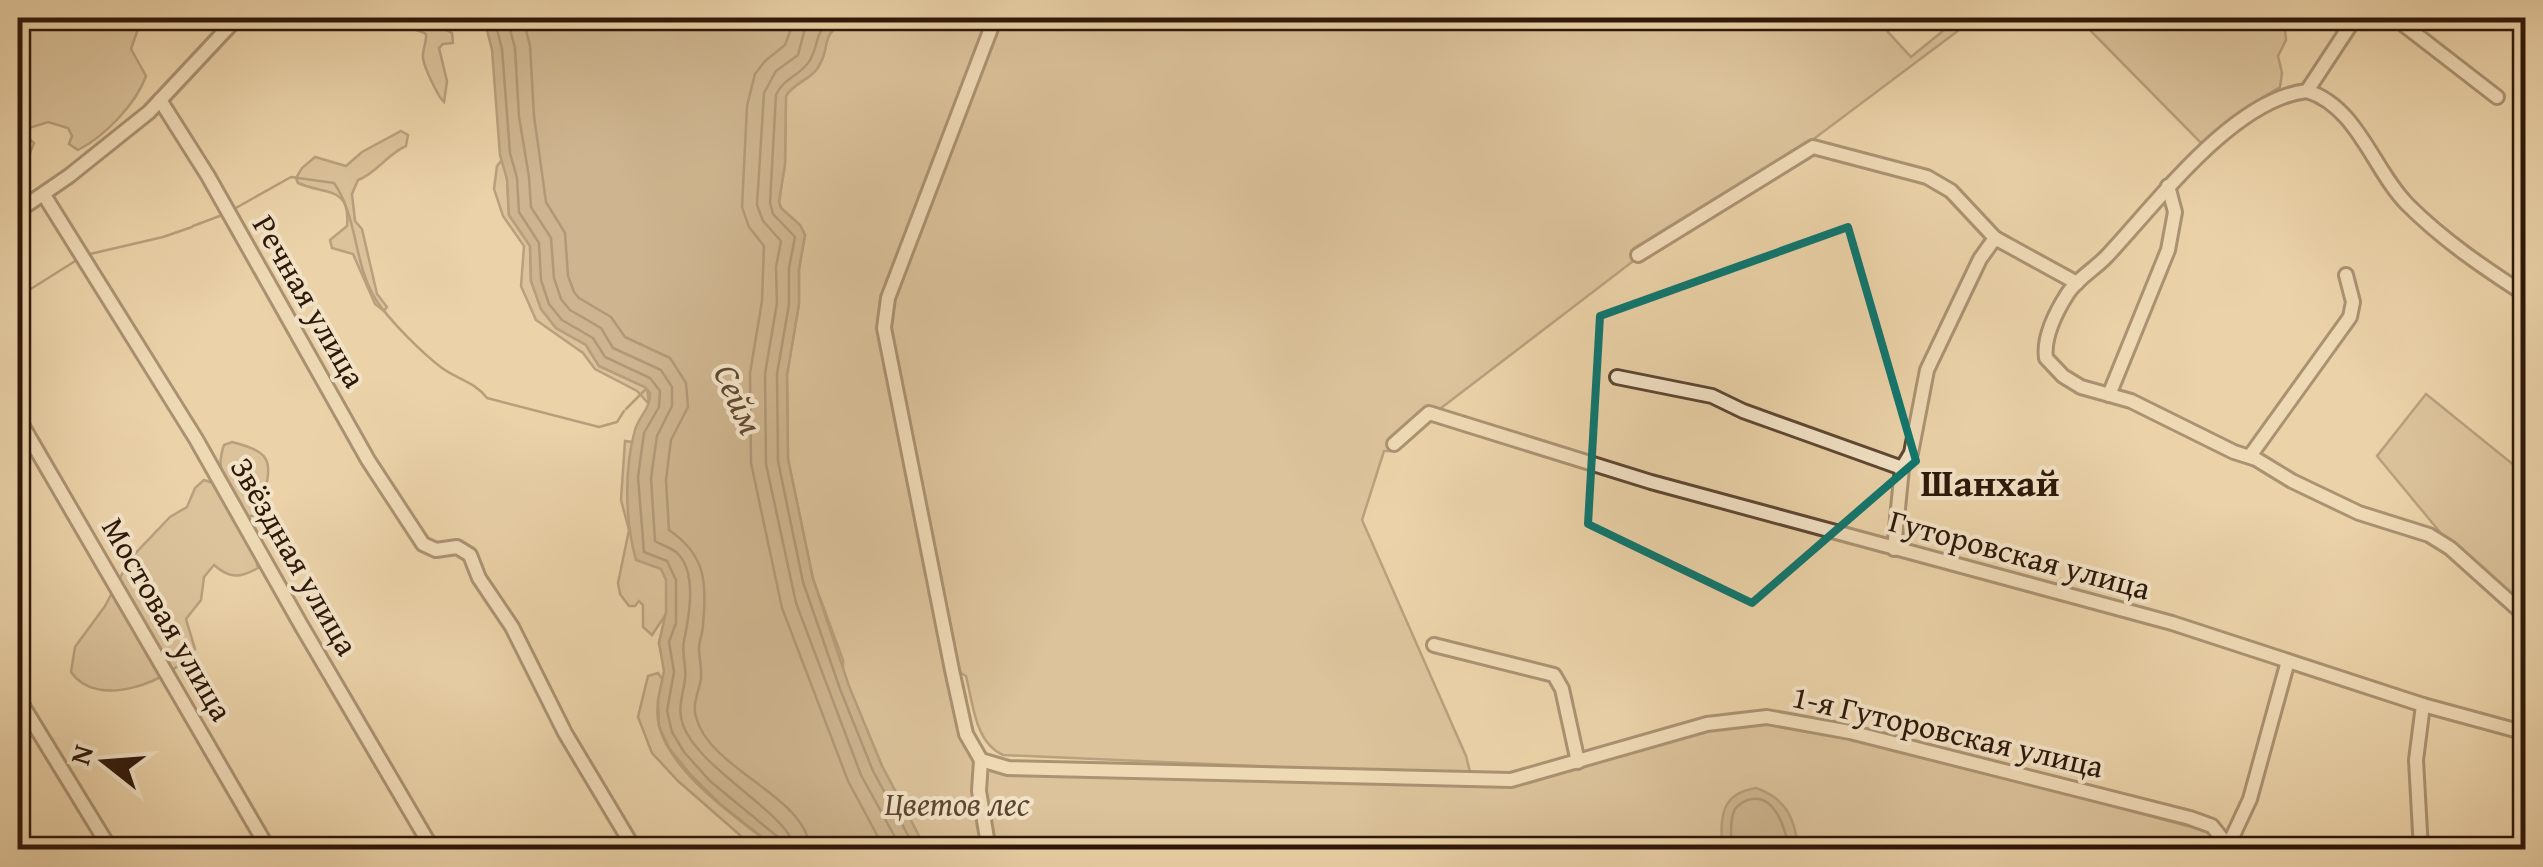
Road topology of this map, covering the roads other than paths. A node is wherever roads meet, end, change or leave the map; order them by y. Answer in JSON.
{"nodes":[{"id":1,"x":237,"y":18,"type":"edge"},
{"id":2,"x":994,"y":18,"type":"edge"},
{"id":3,"x":2355,"y":18,"type":"edge"},
{"id":4,"x":2395,"y":18,"type":"edge"},
{"id":5,"x":2308,"y":91,"type":"junction"},
{"id":6,"x":2497,"y":97,"type":"dead end"},
{"id":7,"x":165,"y":106,"type":"junction"},
{"id":8,"x":2168,"y":186,"type":"junction"},
{"id":9,"x":44,"y":194,"type":"junction"},
{"id":10,"x":18,"y":211,"type":"edge"},
{"id":11,"x":1995,"y":238,"type":"junction"},
{"id":12,"x":1638,"y":255,"type":"dead end"},
{"id":13,"x":2346,"y":275,"type":"dead end"},
{"id":14,"x":2077,"y":283,"type":"junction"},
{"id":15,"x":2526,"y":294,"type":"edge"},
{"id":16,"x":1617,"y":378,"type":"dead end"},
{"id":17,"x":2109,"y":395,"type":"junction"},
{"id":18,"x":18,"y":418,"type":"edge"},
{"id":19,"x":1394,"y":444,"type":"dead end"},
{"id":20,"x":2250,"y":456,"type":"junction"},
{"id":21,"x":1902,"y":468,"type":"junction"},
{"id":22,"x":1894,"y":549,"type":"junction"},
{"id":23,"x":2518,"y":609,"type":"dead end"},
{"id":24,"x":1434,"y":645,"type":"dead end"},
{"id":25,"x":2288,"y":661,"type":"junction"},
{"id":26,"x":18,"y":698,"type":"edge"},
{"id":27,"x":2423,"y":705,"type":"junction"},
{"id":28,"x":28,"y":722,"type":"edge"},
{"id":29,"x":2526,"y":733,"type":"edge"},
{"id":30,"x":981,"y":760,"type":"junction"},
{"id":31,"x":1578,"y":762,"type":"junction"},
{"id":32,"x":2230,"y":847,"type":"edge"},
{"id":33,"x":111,"y":850,"type":"edge"},
{"id":34,"x":269,"y":850,"type":"edge"},
{"id":35,"x":433,"y":850,"type":"edge"},
{"id":36,"x":635,"y":850,"type":"edge"},
{"id":37,"x":989,"y":850,"type":"edge"},
{"id":38,"x":2420,"y":850,"type":"edge"}],
"edges":[{"from":1,"to":7,"type":"street"},
{"from":2,"to":30,"type":"street"},
{"from":3,"to":5,"type":"street"},
{"from":4,"to":6,"type":"street"},
{"from":5,"to":8,"type":"street"},
{"from":5,"to":15,"type":"street"},
{"from":7,"to":9,"type":"street"},
{"from":7,"to":36,"type":"street","name":"Речная улица"},
{"from":8,"to":14,"type":"street"},
{"from":8,"to":17,"type":"street"},
{"from":9,"to":10,"type":"street"},
{"from":9,"to":35,"type":"street","name":"Звёздная улица"},
{"from":11,"to":12,"type":"street"},
{"from":11,"to":14,"type":"street"},
{"from":11,"to":21,"type":"street"},
{"from":13,"to":20,"type":"street"},
{"from":14,"to":17,"type":"street"},
{"from":16,"to":21,"type":"street"},
{"from":17,"to":20,"type":"street"},
{"from":18,"to":34,"type":"street","name":"Мостовая улица"},
{"from":19,"to":22,"type":"street","name":"Гуторовская улица"},
{"from":20,"to":23,"type":"street"},
{"from":21,"to":22,"type":"street"},
{"from":22,"to":25,"type":"street","name":"Гуторовская улица"},
{"from":24,"to":31,"type":"street"},
{"from":25,"to":27,"type":"street","name":"Гуторовская улица"},
{"from":25,"to":32,"type":"street"},
{"from":26,"to":28,"type":"street"},
{"from":27,"to":29,"type":"street","name":"Гуторовская улица"},
{"from":27,"to":38,"type":"street"},
{"from":28,"to":33,"type":"street"},
{"from":30,"to":31,"type":"street","name":"1-я Гуторовская улица"},
{"from":30,"to":37,"type":"street"},
{"from":31,"to":32,"type":"street","name":"1-я Гуторовская улица"}]}
